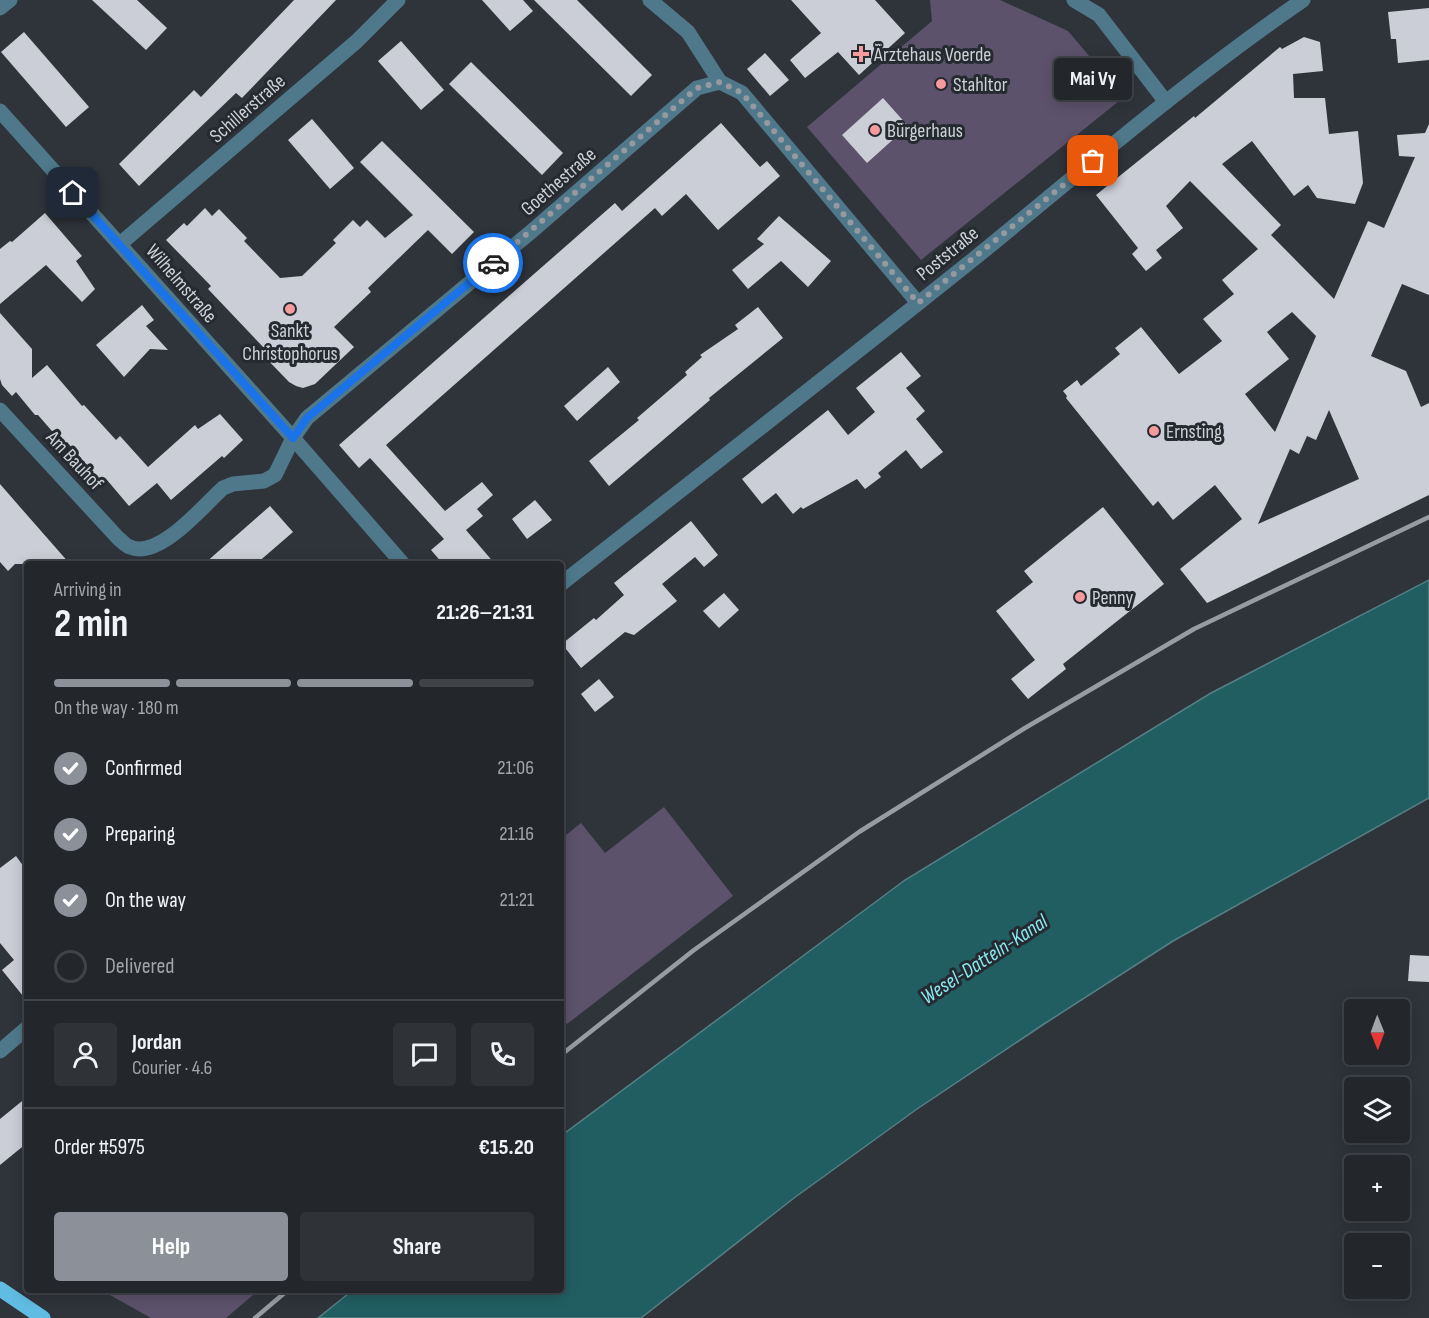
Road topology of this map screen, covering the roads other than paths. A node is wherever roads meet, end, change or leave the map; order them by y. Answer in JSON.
{"nodes":[{"id":1,"x":10,"y":0,"type":"edge"},
{"id":2,"x":398,"y":0,"type":"edge"},
{"id":3,"x":650,"y":0,"type":"edge"},
{"id":4,"x":1074,"y":0,"type":"edge"},
{"id":5,"x":1303,"y":0,"type":"edge"},
{"id":6,"x":0,"y":8,"type":"edge"},
{"id":7,"x":720,"y":82,"type":"junction"},
{"id":8,"x":1166,"y":102,"type":"junction"},
{"id":9,"x":0,"y":111,"type":"edge"},
{"id":10,"x":120,"y":244,"type":"junction"},
{"id":11,"x":918,"y":303,"type":"junction"},
{"id":12,"x":0,"y":410,"type":"edge"},
{"id":13,"x":293,"y":438,"type":"junction"},
{"id":14,"x":118,"y":538,"type":"joint"},
{"id":15,"x":400,"y":561,"type":"edge"},
{"id":16,"x":564,"y":582,"type":"edge"},
{"id":17,"x":24,"y":1031,"type":"edge"},
{"id":18,"x":0,"y":1051,"type":"edge"},
{"id":19,"x":0,"y":1289,"type":"edge"},
{"id":20,"x":43,"y":1318,"type":"edge"}],
"edges":[{"from":1,"to":6,"type":"street"},
{"from":2,"to":10,"type":"street","name":"Schillerstraße"},
{"from":3,"to":7,"type":"street"},
{"from":4,"to":8,"type":"street"},
{"from":5,"to":8,"type":"street","name":"Poststraße"},
{"from":7,"to":11,"type":"street"},
{"from":7,"to":13,"type":"street","name":"Goethestraße"},
{"from":8,"to":11,"type":"street","name":"Poststraße"},
{"from":9,"to":10,"type":"street","name":"Wilhelmstraße"},
{"from":10,"to":13,"type":"street","name":"Wilhelmstraße"},
{"from":11,"to":16,"type":"street","name":"Poststraße"},
{"from":12,"to":14,"type":"street","name":"Am Bauhof"},
{"from":13,"to":14,"type":"street","name":"Goethestraße"},
{"from":13,"to":15,"type":"street","name":"Wilhelmstraße"},
{"from":17,"to":18,"type":"street"},
{"from":19,"to":20,"type":"main road"}]}
